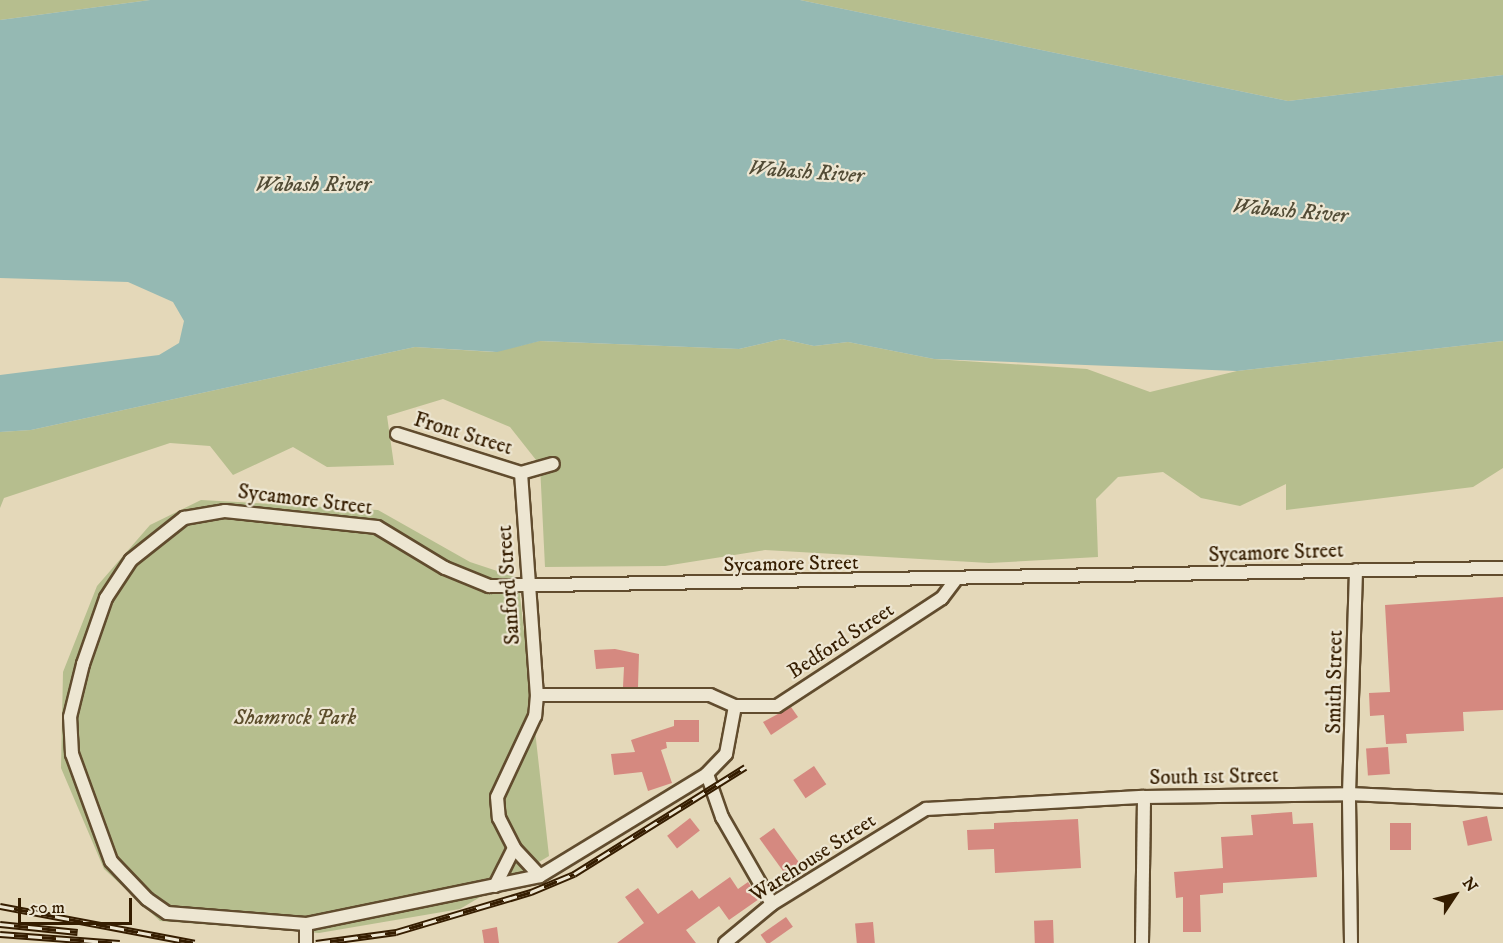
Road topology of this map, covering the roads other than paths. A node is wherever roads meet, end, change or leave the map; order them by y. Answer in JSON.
{"nodes":[{"id":1,"x":397,"y":434,"type":"dead end"},
{"id":2,"x":553,"y":464,"type":"dead end"},
{"id":3,"x":521,"y":473,"type":"junction"},
{"id":4,"x":1503,"y":568,"type":"edge"},
{"id":5,"x":1356,"y":570,"type":"junction"},
{"id":6,"x":955,"y":581,"type":"junction"},
{"id":7,"x":528,"y":585,"type":"junction"},
{"id":8,"x":537,"y":695,"type":"junction"},
{"id":9,"x":735,"y":706,"type":"junction"},
{"id":10,"x":707,"y":774,"type":"junction"},
{"id":11,"x":1349,"y":794,"type":"junction"},
{"id":12,"x":1144,"y":797,"type":"junction"},
{"id":13,"x":1503,"y":801,"type":"edge"},
{"id":14,"x":926,"y":809,"type":"joint"},
{"id":15,"x":514,"y":848,"type":"junction"},
{"id":16,"x":540,"y":876,"type":"junction"},
{"id":17,"x":495,"y":886,"type":"junction"},
{"id":18,"x":772,"y":904,"type":"junction"},
{"id":19,"x":306,"y":924,"type":"junction"},
{"id":20,"x":306,"y":943,"type":"edge"},
{"id":21,"x":725,"y":943,"type":"edge"},
{"id":22,"x":1142,"y":943,"type":"edge"},
{"id":23,"x":1351,"y":943,"type":"edge"}],
"edges":[{"from":1,"to":3,"type":"street","name":"Front Street"},
{"from":2,"to":3,"type":"street","name":"Front Street"},
{"from":3,"to":7,"type":"street","name":"Sanford Street"},
{"from":4,"to":5,"type":"street","name":"Sycamore Street"},
{"from":5,"to":6,"type":"street","name":"Sycamore Street"},
{"from":5,"to":11,"type":"street","name":"Smith Street"},
{"from":6,"to":7,"type":"street","name":"Sycamore Street"},
{"from":6,"to":9,"type":"street","name":"Bedford Street"},
{"from":7,"to":8,"type":"street","name":"Sanford Street"},
{"from":7,"to":19,"type":"street","name":"Sycamore Street"},
{"from":8,"to":9,"type":"street","name":"Bedford Street"},
{"from":8,"to":15,"type":"street","name":"Sanford Street"},
{"from":9,"to":10,"type":"street"},
{"from":10,"to":16,"type":"street","name":"Sycamore Street"},
{"from":10,"to":18,"type":"street"},
{"from":11,"to":12,"type":"street","name":"South 1st Street"},
{"from":11,"to":13,"type":"street","name":"South 1st Street"},
{"from":11,"to":23,"type":"street","name":"Smith Street"},
{"from":12,"to":14,"type":"street","name":"South 1st Street"},
{"from":12,"to":22,"type":"street"},
{"from":14,"to":18,"type":"street","name":"Warehouse Street"},
{"from":15,"to":16,"type":"street","name":"Sanford Street"},
{"from":15,"to":17,"type":"street"},
{"from":16,"to":17,"type":"street","name":"Sycamore Street"},
{"from":17,"to":19,"type":"street","name":"Sycamore Street"},
{"from":18,"to":21,"type":"street","name":"Warehouse Street"},
{"from":19,"to":20,"type":"street"}]}
